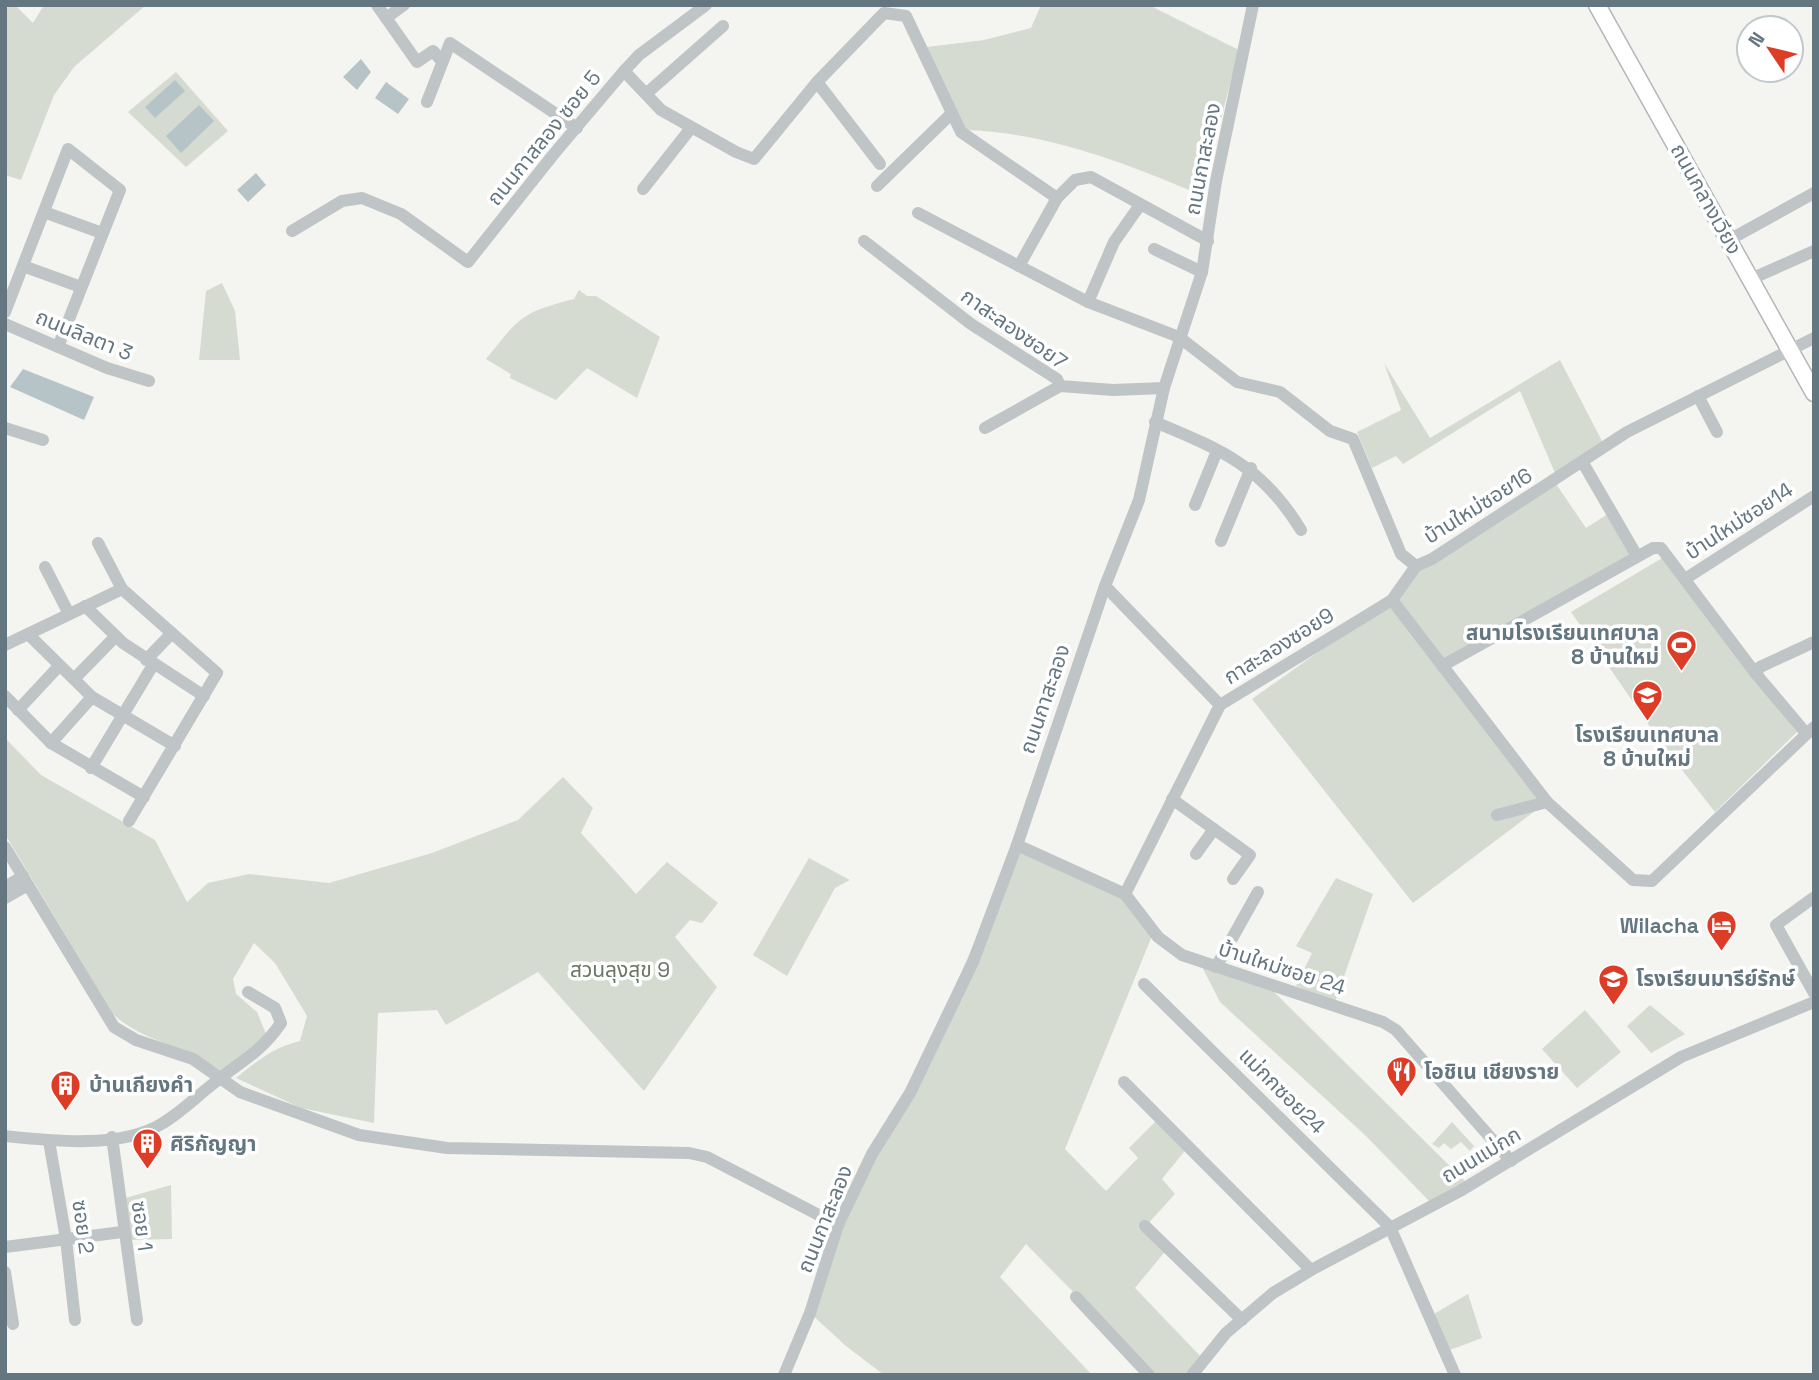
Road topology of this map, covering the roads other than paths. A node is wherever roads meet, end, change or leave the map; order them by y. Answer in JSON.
{"nodes":[{"id":1,"x":377,"y":5,"type":"edge"},
{"id":2,"x":404,"y":5,"type":"edge"},
{"id":3,"x":706,"y":5,"type":"edge"},
{"id":4,"x":1253,"y":5,"type":"edge"},
{"id":5,"x":1598,"y":5,"type":"edge"},
{"id":6,"x":386,"y":18,"type":"junction"},
{"id":7,"x":723,"y":26,"type":"dead end"},
{"id":8,"x":440,"y":59,"type":"dead end"},
{"id":9,"x":624,"y":71,"type":"junction"},
{"id":10,"x":817,"y":82,"type":"junction"},
{"id":11,"x":647,"y":93,"type":"junction"},
{"id":12,"x":427,"y":102,"type":"dead end"},
{"id":13,"x":952,"y":114,"type":"junction"},
{"id":14,"x":577,"y":128,"type":"junction"},
{"id":15,"x":691,"y":128,"type":"junction"},
{"id":16,"x":880,"y":164,"type":"dead end"},
{"id":17,"x":877,"y":186,"type":"dead end"},
{"id":18,"x":643,"y":189,"type":"dead end"},
{"id":19,"x":1814,"y":193,"type":"edge"},
{"id":20,"x":1058,"y":198,"type":"junction"},
{"id":21,"x":1140,"y":205,"type":"junction"},
{"id":22,"x":44,"y":212,"type":"junction"},
{"id":23,"x":918,"y":213,"type":"dead end"},
{"id":24,"x":292,"y":231,"type":"dead end"},
{"id":25,"x":102,"y":233,"type":"junction"},
{"id":26,"x":1729,"y":240,"type":"junction"},
{"id":27,"x":864,"y":241,"type":"dead end"},
{"id":28,"x":1208,"y":241,"type":"junction"},
{"id":29,"x":1154,"y":248,"type":"dead end"},
{"id":30,"x":1814,"y":251,"type":"edge"},
{"id":31,"x":23,"y":266,"type":"junction"},
{"id":32,"x":1019,"y":266,"type":"junction"},
{"id":33,"x":1202,"y":272,"type":"junction"},
{"id":34,"x":1751,"y":279,"type":"junction"},
{"id":35,"x":81,"y":287,"type":"junction"},
{"id":36,"x":1088,"y":302,"type":"junction"},
{"id":37,"x":5,"y":312,"type":"edge"},
{"id":38,"x":5,"y":324,"type":"edge"},
{"id":39,"x":1179,"y":337,"type":"junction"},
{"id":40,"x":1814,"y":338,"type":"edge"},
{"id":41,"x":58,"y":347,"type":"junction"},
{"id":42,"x":1791,"y":350,"type":"junction"},
{"id":43,"x":149,"y":381,"type":"dead end"},
{"id":44,"x":1060,"y":386,"type":"junction"},
{"id":45,"x":1164,"y":388,"type":"junction"},
{"id":46,"x":1814,"y":393,"type":"edge"},
{"id":47,"x":1698,"y":396,"type":"junction"},
{"id":48,"x":1155,"y":422,"type":"junction"},
{"id":49,"x":5,"y":428,"type":"edge"},
{"id":50,"x":985,"y":428,"type":"dead end"},
{"id":51,"x":1717,"y":432,"type":"dead end"},
{"id":52,"x":43,"y":440,"type":"dead end"},
{"id":53,"x":1217,"y":451,"type":"junction"},
{"id":54,"x":1583,"y":463,"type":"junction"},
{"id":55,"x":1251,"y":468,"type":"junction"},
{"id":56,"x":1814,"y":496,"type":"edge"},
{"id":57,"x":1195,"y":505,"type":"dead end"},
{"id":58,"x":1301,"y":530,"type":"dead end"},
{"id":59,"x":1221,"y":541,"type":"dead end"},
{"id":60,"x":98,"y":543,"type":"dead end"},
{"id":61,"x":1637,"y":556,"type":"junction"},
{"id":62,"x":1416,"y":566,"type":"junction"},
{"id":63,"x":45,"y":567,"type":"dead end"},
{"id":64,"x":1685,"y":579,"type":"junction"},
{"id":65,"x":1105,"y":586,"type":"junction"},
{"id":66,"x":122,"y":589,"type":"junction"},
{"id":67,"x":1392,"y":600,"type":"junction"},
{"id":68,"x":86,"y":606,"type":"junction"},
{"id":69,"x":69,"y":614,"type":"junction"},
{"id":70,"x":172,"y":633,"type":"junction"},
{"id":71,"x":28,"y":634,"type":"junction"},
{"id":72,"x":116,"y":636,"type":"junction"},
{"id":73,"x":7,"y":640,"type":"edge"},
{"id":74,"x":1814,"y":642,"type":"edge"},
{"id":75,"x":149,"y":662,"type":"junction"},
{"id":76,"x":60,"y":666,"type":"junction"},
{"id":77,"x":1442,"y":666,"type":"junction"},
{"id":78,"x":1756,"y":674,"type":"junction"},
{"id":79,"x":74,"y":679,"type":"junction"},
{"id":80,"x":5,"y":696,"type":"edge"},
{"id":81,"x":204,"y":696,"type":"junction"},
{"id":82,"x":92,"y":697,"type":"junction"},
{"id":83,"x":1220,"y":705,"type":"junction"},
{"id":84,"x":18,"y":710,"type":"junction"},
{"id":85,"x":123,"y":717,"type":"junction"},
{"id":86,"x":1810,"y":730,"type":"edge"},
{"id":87,"x":51,"y":743,"type":"junction"},
{"id":88,"x":174,"y":746,"type":"junction"},
{"id":89,"x":92,"y":768,"type":"junction"},
{"id":90,"x":144,"y":797,"type":"junction"},
{"id":91,"x":1172,"y":799,"type":"junction"},
{"id":92,"x":1547,"y":802,"type":"junction"},
{"id":93,"x":1497,"y":815,"type":"dead end"},
{"id":94,"x":129,"y":821,"type":"dead end"},
{"id":95,"x":1214,"y":829,"type":"junction"},
{"id":96,"x":1017,"y":845,"type":"junction"},
{"id":97,"x":5,"y":846,"type":"edge"},
{"id":98,"x":1196,"y":854,"type":"dead end"},
{"id":99,"x":1233,"y":879,"type":"dead end"},
{"id":100,"x":26,"y":881,"type":"junction"},
{"id":101,"x":5,"y":887,"type":"edge"},
{"id":102,"x":1258,"y":892,"type":"dead end"},
{"id":103,"x":1125,"y":894,"type":"junction"},
{"id":104,"x":5,"y":898,"type":"edge"},
{"id":105,"x":1813,"y":898,"type":"edge"},
{"id":106,"x":1216,"y":967,"type":"junction"},
{"id":107,"x":1144,"y":984,"type":"dead end"},
{"id":108,"x":248,"y":992,"type":"dead end"},
{"id":109,"x":1814,"y":993,"type":"edge"},
{"id":110,"x":1814,"y":1002,"type":"edge"},
{"id":111,"x":220,"y":1078,"type":"junction"},
{"id":112,"x":1124,"y":1083,"type":"dead end"},
{"id":113,"x":5,"y":1136,"type":"edge"},
{"id":114,"x":112,"y":1137,"type":"junction"},
{"id":115,"x":49,"y":1141,"type":"junction"},
{"id":116,"x":1511,"y":1161,"type":"junction"},
{"id":117,"x":838,"y":1225,"type":"junction"},
{"id":118,"x":1145,"y":1226,"type":"dead end"},
{"id":119,"x":1390,"y":1227,"type":"junction"},
{"id":120,"x":122,"y":1232,"type":"junction"},
{"id":121,"x":66,"y":1239,"type":"junction"},
{"id":122,"x":5,"y":1247,"type":"edge"},
{"id":123,"x":1311,"y":1270,"type":"junction"},
{"id":124,"x":5,"y":1272,"type":"edge"},
{"id":125,"x":1076,"y":1297,"type":"dead end"},
{"id":126,"x":75,"y":1320,"type":"dead end"},
{"id":127,"x":137,"y":1320,"type":"dead end"},
{"id":128,"x":1242,"y":1320,"type":"junction"},
{"id":129,"x":13,"y":1324,"type":"dead end"},
{"id":130,"x":784,"y":1375,"type":"edge"},
{"id":131,"x":1149,"y":1375,"type":"edge"},
{"id":132,"x":1192,"y":1375,"type":"edge"},
{"id":133,"x":1455,"y":1375,"type":"edge"}],
"edges":[{"from":1,"to":6,"type":"street"},
{"from":2,"to":6,"type":"street"},
{"from":3,"to":9,"type":"street"},
{"from":4,"to":28,"type":"street","name":"ถนนกาสะลอง"},
{"from":5,"to":26,"type":"main road","name":"ถนนกลางเวียง"},
{"from":6,"to":8,"type":"street"},
{"from":7,"to":11,"type":"street"},
{"from":9,"to":11,"type":"street","name":"ถนนกาสลอง ซอย 5"},
{"from":9,"to":14,"type":"street","name":"ถนนกาสลอง ซอย 5"},
{"from":10,"to":13,"type":"street","name":"ถนนกาสลอง ซอย 5"},
{"from":10,"to":15,"type":"street","name":"ถนนกาสลอง ซอย 5"},
{"from":10,"to":16,"type":"street"},
{"from":11,"to":15,"type":"street","name":"ถนนกาสลอง ซอย 5"},
{"from":12,"to":14,"type":"street"},
{"from":13,"to":17,"type":"street"},
{"from":13,"to":20,"type":"street","name":"ถนนกาสลอง ซอย 5"},
{"from":14,"to":24,"type":"street","name":"ถนนกาสลอง ซอย 5"},
{"from":15,"to":18,"type":"street"},
{"from":19,"to":26,"type":"street"},
{"from":20,"to":21,"type":"street"},
{"from":20,"to":32,"type":"street"},
{"from":21,"to":28,"type":"street"},
{"from":21,"to":36,"type":"street"},
{"from":22,"to":25,"type":"street"},
{"from":22,"to":25,"type":"street"},
{"from":22,"to":31,"type":"street"},
{"from":23,"to":32,"type":"street"},
{"from":25,"to":35,"type":"street"},
{"from":26,"to":34,"type":"main road","name":"ถนนกลางเวียง"},
{"from":27,"to":44,"type":"street","name":"กาสะลองซอย7"},
{"from":28,"to":33,"type":"street","name":"ถนนกาสะลอง"},
{"from":29,"to":33,"type":"street"},
{"from":30,"to":34,"type":"street"},
{"from":31,"to":35,"type":"street"},
{"from":31,"to":37,"type":"street"},
{"from":32,"to":36,"type":"street"},
{"from":33,"to":39,"type":"street","name":"ถนนกาสะลอง"},
{"from":34,"to":42,"type":"main road","name":"ถนนกลางเวียง"},
{"from":35,"to":41,"type":"street"},
{"from":36,"to":39,"type":"street"},
{"from":38,"to":41,"type":"street","name":"ถนนลิลตา 3"},
{"from":39,"to":45,"type":"street","name":"ถนนกาสะลอง"},
{"from":39,"to":62,"type":"street","name":"บ้านใหม่ซอย16"},
{"from":40,"to":42,"type":"street","name":"บ้านใหม่ซอย16"},
{"from":41,"to":43,"type":"street","name":"ถนนลิลตา 3"},
{"from":42,"to":46,"type":"main road","name":"ถนนกลางเวียง"},
{"from":42,"to":47,"type":"street","name":"บ้านใหม่ซอย16"},
{"from":44,"to":45,"type":"street","name":"กาสะลองซอย7"},
{"from":44,"to":50,"type":"street"},
{"from":45,"to":48,"type":"street","name":"ถนนกาสะลอง"},
{"from":47,"to":51,"type":"street"},
{"from":47,"to":54,"type":"street","name":"บ้านใหม่ซอย16"},
{"from":48,"to":53,"type":"street"},
{"from":48,"to":65,"type":"street","name":"ถนนกาสะลอง"},
{"from":49,"to":52,"type":"street"},
{"from":53,"to":55,"type":"street"},
{"from":53,"to":57,"type":"street"},
{"from":54,"to":61,"type":"street"},
{"from":54,"to":62,"type":"street","name":"บ้านใหม่ซอย16"},
{"from":55,"to":58,"type":"street"},
{"from":55,"to":59,"type":"street"},
{"from":56,"to":64,"type":"street","name":"บ้านใหม่ซอย14"},
{"from":60,"to":66,"type":"street"},
{"from":61,"to":64,"type":"street"},
{"from":61,"to":77,"type":"street"},
{"from":62,"to":67,"type":"street"},
{"from":63,"to":69,"type":"street"},
{"from":64,"to":78,"type":"street"},
{"from":65,"to":83,"type":"street","name":"กาสะลองซอย9"},
{"from":65,"to":96,"type":"street","name":"ถนนกาสะลอง"},
{"from":66,"to":68,"type":"street"},
{"from":66,"to":70,"type":"street"},
{"from":67,"to":77,"type":"street"},
{"from":67,"to":83,"type":"street","name":"กาสะลองซอย9"},
{"from":68,"to":69,"type":"street"},
{"from":68,"to":72,"type":"street"},
{"from":69,"to":71,"type":"street"},
{"from":70,"to":75,"type":"street"},
{"from":70,"to":81,"type":"street"},
{"from":71,"to":73,"type":"street"},
{"from":71,"to":76,"type":"street"},
{"from":72,"to":75,"type":"street"},
{"from":72,"to":79,"type":"street"},
{"from":74,"to":78,"type":"street"},
{"from":75,"to":81,"type":"street"},
{"from":75,"to":85,"type":"street"},
{"from":76,"to":79,"type":"street"},
{"from":76,"to":84,"type":"street"},
{"from":77,"to":92,"type":"street"},
{"from":78,"to":86,"type":"street"},
{"from":79,"to":82,"type":"street"},
{"from":80,"to":84,"type":"street"},
{"from":81,"to":88,"type":"street"},
{"from":82,"to":85,"type":"street"},
{"from":82,"to":87,"type":"street"},
{"from":83,"to":91,"type":"street"},
{"from":84,"to":87,"type":"street"},
{"from":85,"to":88,"type":"street"},
{"from":85,"to":89,"type":"street"},
{"from":86,"to":92,"type":"street"},
{"from":87,"to":89,"type":"street"},
{"from":88,"to":90,"type":"street"},
{"from":89,"to":90,"type":"street"},
{"from":90,"to":94,"type":"street"},
{"from":91,"to":95,"type":"street"},
{"from":91,"to":103,"type":"street"},
{"from":92,"to":93,"type":"street"},
{"from":95,"to":98,"type":"street"},
{"from":95,"to":99,"type":"street"},
{"from":96,"to":103,"type":"street","name":"บ้านใหม่ซอย 24"},
{"from":96,"to":117,"type":"street","name":"ถนนกาสะลอง"},
{"from":97,"to":100,"type":"street"},
{"from":100,"to":101,"type":"street"},
{"from":100,"to":104,"type":"street"},
{"from":100,"to":111,"type":"street"},
{"from":102,"to":106,"type":"street"},
{"from":103,"to":106,"type":"street","name":"บ้านใหม่ซอย 24"},
{"from":105,"to":109,"type":"street"},
{"from":106,"to":116,"type":"street","name":"บ้านใหม่ซอย 24"},
{"from":107,"to":119,"type":"street","name":"แม่กกซอย24"},
{"from":108,"to":111,"type":"street"},
{"from":110,"to":116,"type":"street","name":"ถนนแม่กก"},
{"from":111,"to":114,"type":"street"},
{"from":111,"to":117,"type":"street"},
{"from":112,"to":123,"type":"street"},
{"from":113,"to":115,"type":"street"},
{"from":114,"to":115,"type":"street"},
{"from":114,"to":120,"type":"street","name":"ซอย 1"},
{"from":115,"to":121,"type":"street","name":"ซอย 2"},
{"from":116,"to":119,"type":"street","name":"ถนนแม่กก"},
{"from":117,"to":130,"type":"street","name":"ถนนกาสะลอง"},
{"from":118,"to":128,"type":"street"},
{"from":119,"to":123,"type":"street","name":"ถนนแม่กก"},
{"from":119,"to":133,"type":"street"},
{"from":120,"to":121,"type":"street"},
{"from":120,"to":127,"type":"street","name":"ซอย 1"},
{"from":121,"to":122,"type":"street"},
{"from":121,"to":126,"type":"street","name":"ซอย 2"},
{"from":123,"to":128,"type":"street","name":"ถนนแม่กก"},
{"from":124,"to":129,"type":"street"},
{"from":125,"to":131,"type":"street"},
{"from":128,"to":132,"type":"street","name":"ถนนแม่กก"}]}
